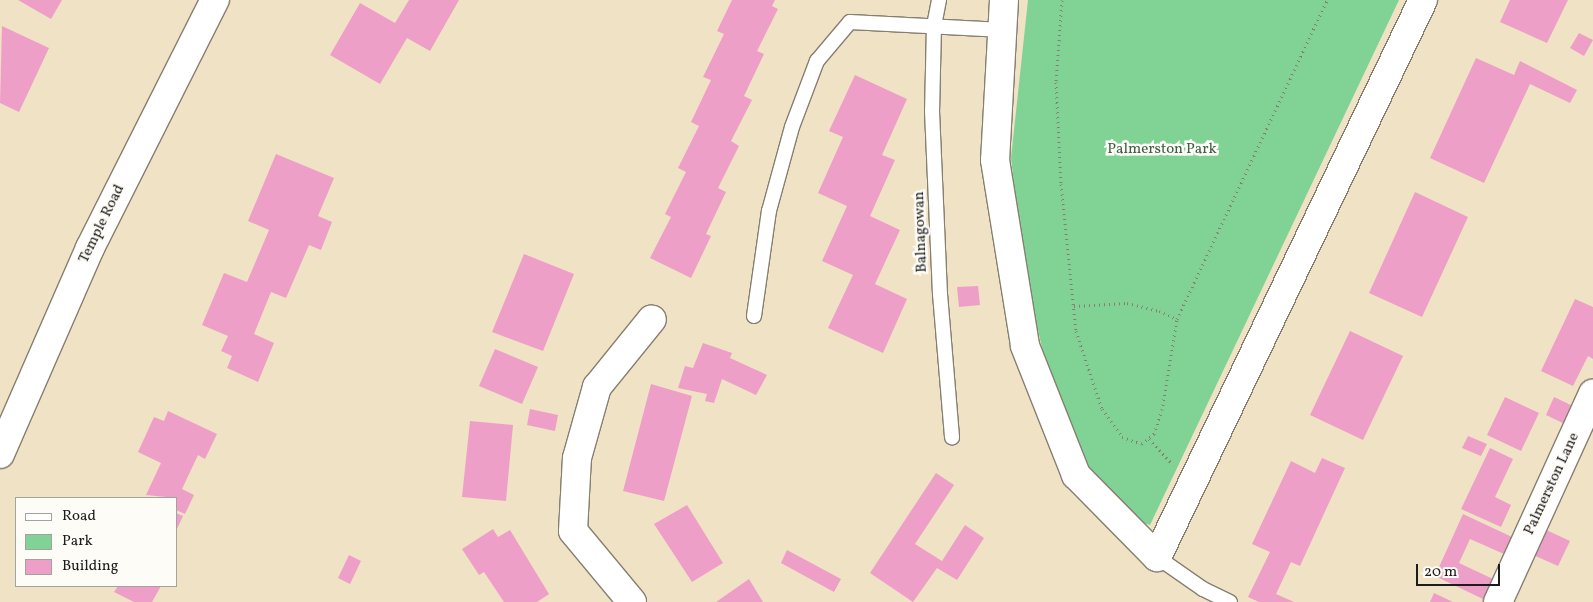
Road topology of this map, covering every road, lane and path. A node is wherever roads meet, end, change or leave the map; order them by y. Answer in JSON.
{"nodes":[{"id":1,"x":215,"y":0,"type":"edge"},
{"id":2,"x":939,"y":0,"type":"edge"},
{"id":3,"x":1004,"y":0,"type":"edge"},
{"id":4,"x":1062,"y":0,"type":"edge"},
{"id":5,"x":1327,"y":0,"type":"edge"},
{"id":6,"x":1423,"y":0,"type":"edge"},
{"id":7,"x":934,"y":25,"type":"junction"},
{"id":8,"x":1003,"y":30,"type":"junction"},
{"id":9,"x":1074,"y":306,"type":"junction"},
{"id":10,"x":754,"y":316,"type":"dead end"},
{"id":11,"x":652,"y":319,"type":"dead end"},
{"id":12,"x":1177,"y":319,"type":"junction"},
{"id":13,"x":1593,"y":394,"type":"edge"},
{"id":14,"x":952,"y":436,"type":"dead end"},
{"id":15,"x":0,"y":454,"type":"edge"},
{"id":16,"x":1157,"y":557,"type":"junction"},
{"id":17,"x":632,"y":602,"type":"edge"},
{"id":18,"x":1230,"y":602,"type":"edge"},
{"id":19,"x":1498,"y":602,"type":"edge"}],
"edges":[{"from":1,"to":15,"type":"street","name":"Temple Road"},
{"from":2,"to":7,"type":"lane","name":"Balnagowan"},
{"from":3,"to":8,"type":"street"},
{"from":4,"to":9,"type":"path"},
{"from":5,"to":12,"type":"path"},
{"from":6,"to":16,"type":"street"},
{"from":7,"to":8,"type":"lane"},
{"from":7,"to":10,"type":"lane"},
{"from":7,"to":14,"type":"lane","name":"Balnagowan"},
{"from":8,"to":16,"type":"street"},
{"from":9,"to":12,"type":"path"},
{"from":9,"to":12,"type":"path"},
{"from":11,"to":17,"type":"street"},
{"from":13,"to":19,"type":"street","name":"Palmerston Lane"},
{"from":16,"to":18,"type":"lane"}]}
